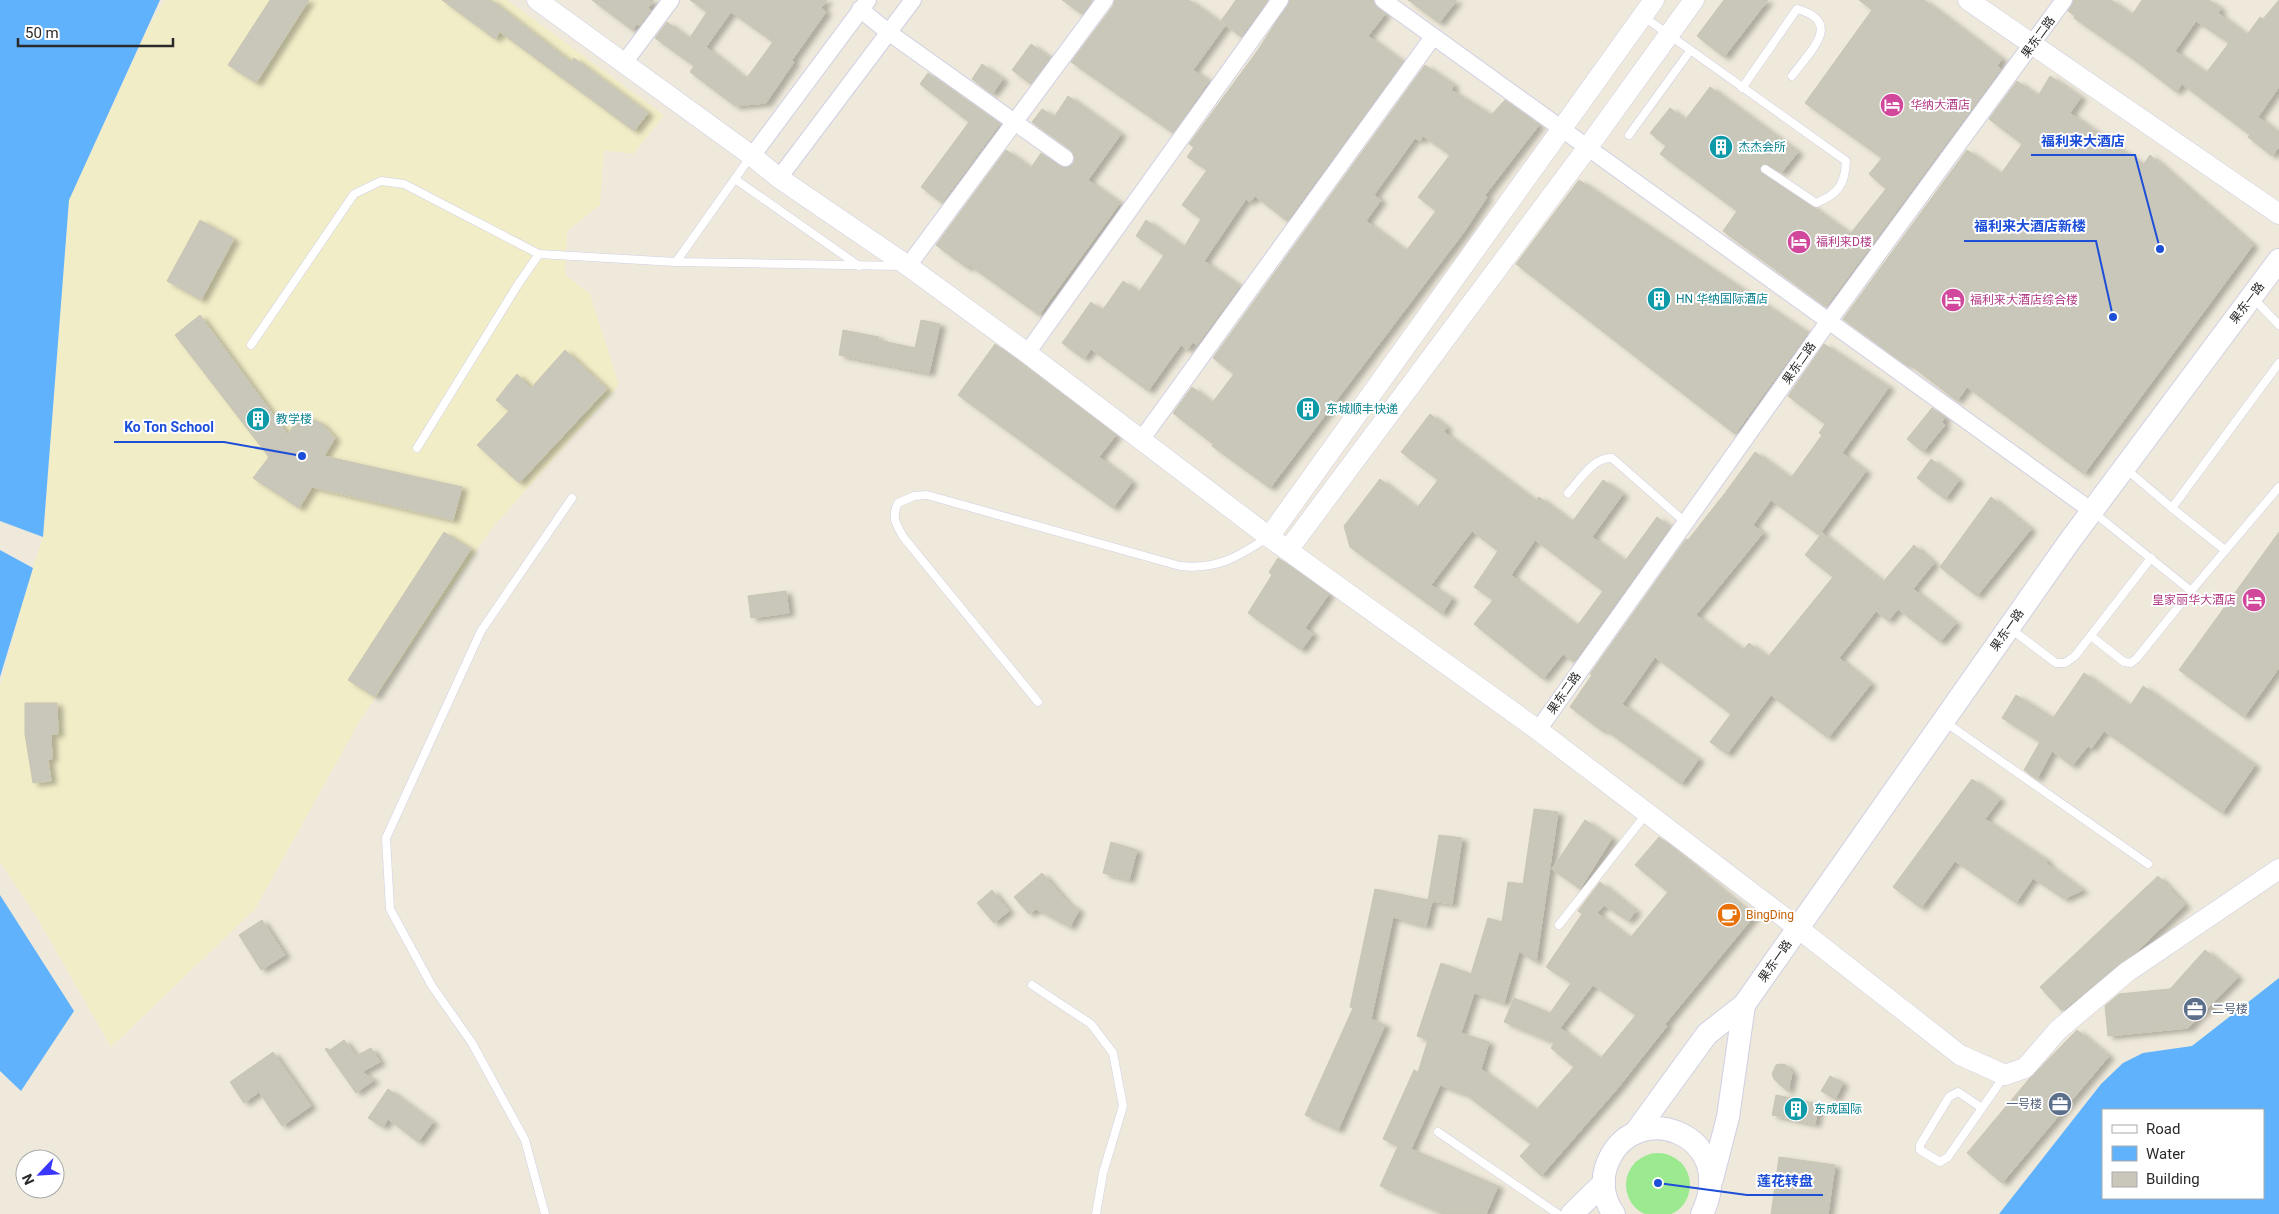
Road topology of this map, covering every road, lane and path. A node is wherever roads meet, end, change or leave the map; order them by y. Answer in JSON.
{"nodes":[{"id":1,"x":537,"y":0,"type":"edge"},
{"id":2,"x":671,"y":0,"type":"edge"},
{"id":3,"x":913,"y":0,"type":"edge"},
{"id":4,"x":1105,"y":0,"type":"edge"},
{"id":5,"x":1280,"y":0,"type":"edge"},
{"id":6,"x":1383,"y":0,"type":"edge"},
{"id":7,"x":1694,"y":0,"type":"edge"},
{"id":8,"x":1968,"y":0,"type":"edge"},
{"id":9,"x":2064,"y":0,"type":"edge"},
{"id":10,"x":864,"y":5,"type":"edge"},
{"id":11,"x":1648,"y":8,"type":"edge"},
{"id":12,"x":888,"y":32,"type":"junction"},
{"id":13,"x":1668,"y":35,"type":"junction"},
{"id":14,"x":1434,"y":37,"type":"junction"},
{"id":15,"x":2032,"y":44,"type":"junction"},
{"id":16,"x":1690,"y":51,"type":"junction"},
{"id":17,"x":624,"y":63,"type":"junction"},
{"id":18,"x":1792,"y":76,"type":"dead end"},
{"id":19,"x":1742,"y":88,"type":"junction"},
{"id":20,"x":1015,"y":122,"type":"junction"},
{"id":21,"x":1561,"y":130,"type":"junction"},
{"id":22,"x":1629,"y":136,"type":"dead end"},
{"id":23,"x":1588,"y":147,"type":"junction"},
{"id":24,"x":752,"y":156,"type":"junction"},
{"id":25,"x":1065,"y":158,"type":"dead end"},
{"id":26,"x":1764,"y":169,"type":"dead end"},
{"id":27,"x":779,"y":178,"type":"junction"},
{"id":28,"x":735,"y":179,"type":"junction"},
{"id":29,"x":2279,"y":214,"type":"edge"},
{"id":30,"x":539,"y":254,"type":"junction"},
{"id":31,"x":2279,"y":260,"type":"edge"},
{"id":32,"x":676,"y":262,"type":"junction"},
{"id":33,"x":859,"y":266,"type":"junction"},
{"id":34,"x":908,"y":266,"type":"junction"},
{"id":35,"x":2252,"y":296,"type":"junction"},
{"id":36,"x":1828,"y":322,"type":"junction"},
{"id":37,"x":2279,"y":325,"type":"edge"},
{"id":38,"x":250,"y":345,"type":"dead end"},
{"id":39,"x":1027,"y":352,"type":"junction"},
{"id":40,"x":2279,"y":363,"type":"edge"},
{"id":41,"x":1141,"y":440,"type":"junction"},
{"id":42,"x":417,"y":448,"type":"dead end"},
{"id":43,"x":2125,"y":468,"type":"junction"},
{"id":44,"x":2279,"y":487,"type":"edge"},
{"id":45,"x":1568,"y":492,"type":"dead end"},
{"id":46,"x":572,"y":498,"type":"dead end"},
{"id":47,"x":2172,"y":508,"type":"junction"},
{"id":48,"x":2092,"y":512,"type":"junction"},
{"id":49,"x":1686,"y":522,"type":"junction"},
{"id":50,"x":1270,"y":536,"type":"junction"},
{"id":51,"x":1288,"y":550,"type":"junction"},
{"id":52,"x":2226,"y":550,"type":"junction"},
{"id":53,"x":2151,"y":558,"type":"junction"},
{"id":54,"x":2191,"y":591,"type":"junction"},
{"id":55,"x":2009,"y":628,"type":"junction"},
{"id":56,"x":2091,"y":636,"type":"junction"},
{"id":57,"x":1038,"y":702,"type":"dead end"},
{"id":58,"x":1943,"y":721,"type":"junction"},
{"id":59,"x":1538,"y":730,"type":"junction"},
{"id":60,"x":1647,"y":813,"type":"junction"},
{"id":61,"x":2148,"y":864,"type":"dead end"},
{"id":62,"x":2279,"y":869,"type":"edge"},
{"id":63,"x":1559,"y":924,"type":"dead end"},
{"id":64,"x":1798,"y":928,"type":"junction"},
{"id":65,"x":1032,"y":985,"type":"dead end"},
{"id":66,"x":1744,"y":1005,"type":"junction"},
{"id":67,"x":2005,"y":1075,"type":"junction"},
{"id":68,"x":1982,"y":1108,"type":"junction"},
{"id":69,"x":1438,"y":1132,"type":"dead end"},
{"id":70,"x":1635,"y":1133,"type":"junction"},
{"id":71,"x":1712,"y":1180,"type":"junction"},
{"id":72,"x":1604,"y":1182,"type":"junction"},
{"id":73,"x":1704,"y":1212,"type":"edge"},
{"id":74,"x":545,"y":1214,"type":"edge"},
{"id":75,"x":1096,"y":1214,"type":"edge"},
{"id":76,"x":1558,"y":1214,"type":"edge"},
{"id":77,"x":1572,"y":1214,"type":"edge"},
{"id":78,"x":1614,"y":1214,"type":"edge"}],
"edges":[{"from":1,"to":17,"type":"street"},
{"from":2,"to":17,"type":"street"},
{"from":3,"to":12,"type":"street"},
{"from":4,"to":20,"type":"street"},
{"from":5,"to":39,"type":"street"},
{"from":6,"to":14,"type":"street"},
{"from":7,"to":13,"type":"street"},
{"from":8,"to":15,"type":"street"},
{"from":9,"to":15,"type":"street","name":"果东二路"},
{"from":10,"to":12,"type":"street"},
{"from":10,"to":24,"type":"street"},
{"from":11,"to":13,"type":"lane"},
{"from":11,"to":21,"type":"street"},
{"from":12,"to":20,"type":"street"},
{"from":12,"to":27,"type":"street"},
{"from":13,"to":16,"type":"lane"},
{"from":13,"to":23,"type":"street"},
{"from":14,"to":21,"type":"street"},
{"from":14,"to":41,"type":"street"},
{"from":15,"to":29,"type":"street"},
{"from":15,"to":36,"type":"street","name":"果东二路"},
{"from":16,"to":19,"type":"lane"},
{"from":16,"to":22,"type":"lane"},
{"from":17,"to":24,"type":"street"},
{"from":18,"to":19,"type":"lane"},
{"from":19,"to":26,"type":"lane"},
{"from":20,"to":25,"type":"street"},
{"from":20,"to":34,"type":"street"},
{"from":21,"to":23,"type":"street"},
{"from":21,"to":50,"type":"street"},
{"from":23,"to":36,"type":"street"},
{"from":23,"to":51,"type":"street"},
{"from":24,"to":27,"type":"street"},
{"from":24,"to":28,"type":"lane"},
{"from":27,"to":34,"type":"street"},
{"from":28,"to":32,"type":"lane"},
{"from":28,"to":33,"type":"lane"},
{"from":30,"to":32,"type":"lane"},
{"from":30,"to":38,"type":"lane"},
{"from":30,"to":42,"type":"lane"},
{"from":31,"to":35,"type":"main road","name":"果东一路"},
{"from":32,"to":33,"type":"lane"},
{"from":33,"to":34,"type":"lane"},
{"from":34,"to":39,"type":"street"},
{"from":35,"to":37,"type":"lane"},
{"from":35,"to":43,"type":"main road","name":"果东一路"},
{"from":36,"to":48,"type":"street"},
{"from":36,"to":49,"type":"street","name":"果东二路"},
{"from":39,"to":41,"type":"street"},
{"from":40,"to":47,"type":"lane"},
{"from":41,"to":50,"type":"street"},
{"from":43,"to":47,"type":"lane"},
{"from":43,"to":48,"type":"main road","name":"果东一路"},
{"from":44,"to":52,"type":"lane"},
{"from":45,"to":49,"type":"lane"},
{"from":46,"to":74,"type":"lane"},
{"from":47,"to":52,"type":"lane"},
{"from":48,"to":53,"type":"lane"},
{"from":48,"to":55,"type":"main road","name":"果东一路"},
{"from":49,"to":59,"type":"street","name":"果东二路"},
{"from":50,"to":51,"type":"street"},
{"from":50,"to":57,"type":"lane"},
{"from":51,"to":59,"type":"street"},
{"from":52,"to":54,"type":"lane"},
{"from":53,"to":54,"type":"lane"},
{"from":53,"to":56,"type":"lane"},
{"from":54,"to":56,"type":"lane"},
{"from":55,"to":56,"type":"lane"},
{"from":55,"to":58,"type":"main road","name":"果东一路"},
{"from":58,"to":61,"type":"lane"},
{"from":58,"to":64,"type":"main road","name":"果东一路"},
{"from":59,"to":60,"type":"street"},
{"from":60,"to":63,"type":"lane"},
{"from":60,"to":64,"type":"street"},
{"from":62,"to":67,"type":"street"},
{"from":64,"to":66,"type":"main road","name":"果东一路"},
{"from":64,"to":67,"type":"street"},
{"from":65,"to":75,"type":"lane"},
{"from":66,"to":70,"type":"main road"},
{"from":66,"to":71,"type":"main road"},
{"from":67,"to":68,"type":"lane"},
{"from":68,"to":68,"type":"lane"},
{"from":69,"to":76,"type":"lane"},
{"from":70,"to":71,"type":"main road"},
{"from":70,"to":72,"type":"main road"},
{"from":71,"to":73,"type":"main road"},
{"from":72,"to":77,"type":"main road"},
{"from":72,"to":78,"type":"main road"}]}
